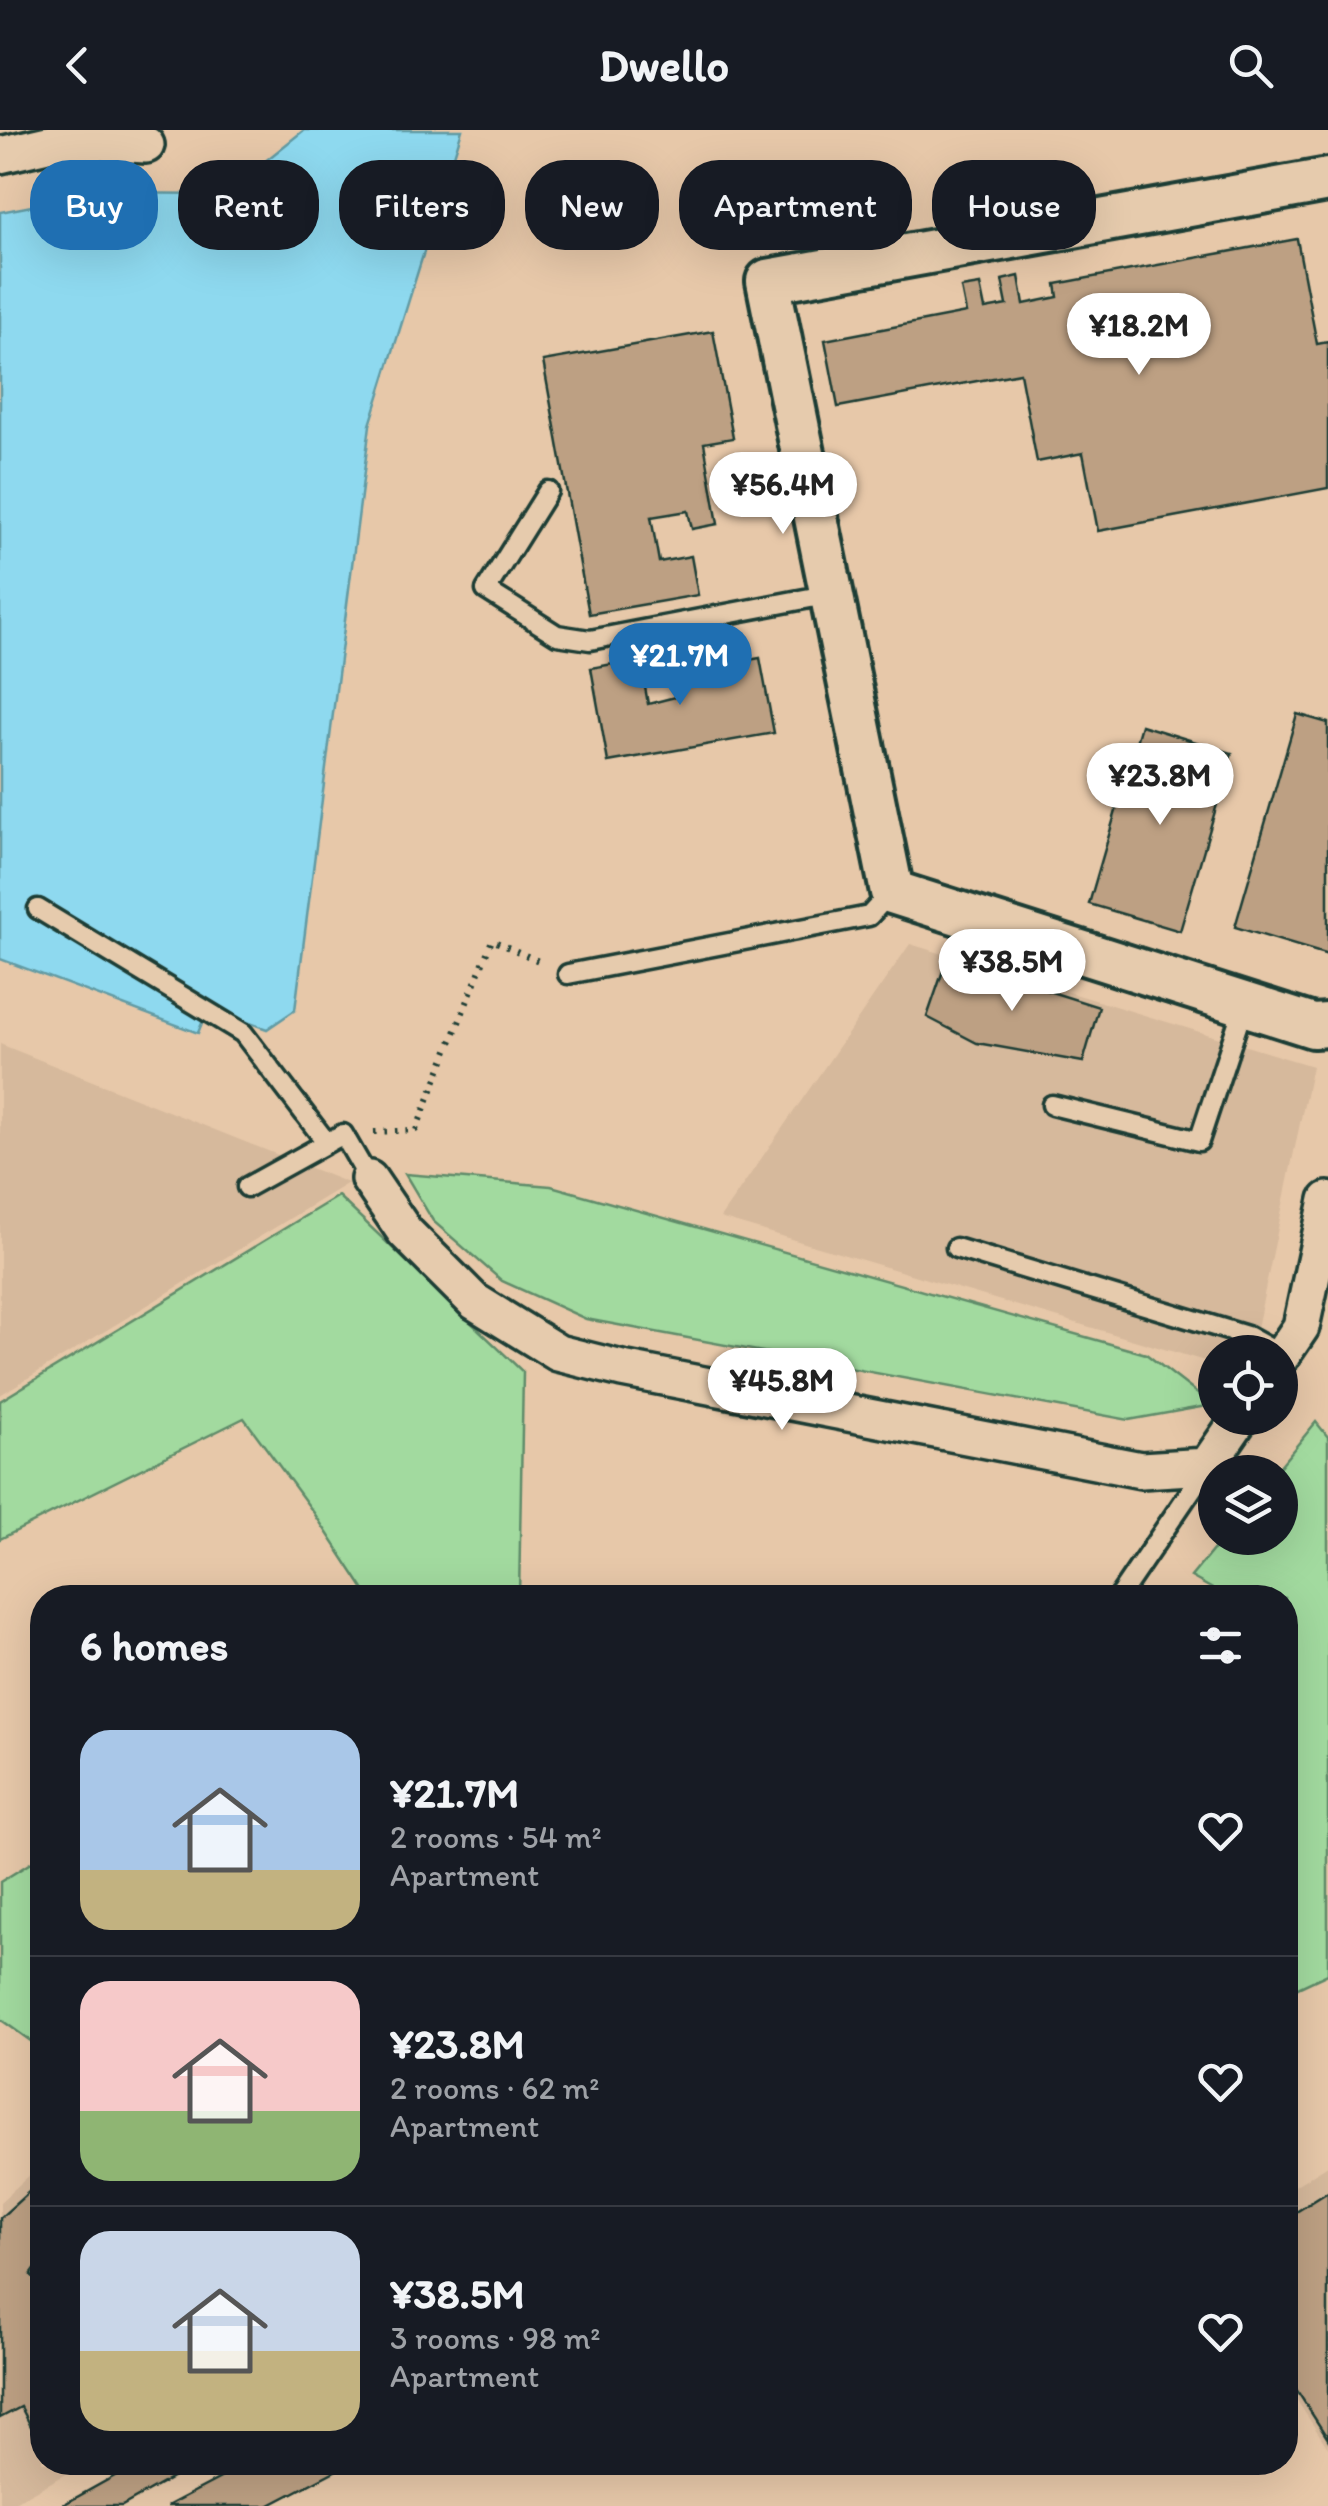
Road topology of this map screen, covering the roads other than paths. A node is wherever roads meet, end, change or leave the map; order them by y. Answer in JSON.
{"nodes":[{"id":1,"x":63,"y":135,"type":"edge"},
{"id":2,"x":146,"y":146,"type":"dead end"},
{"id":3,"x":0,"y":155,"type":"edge"},
{"id":4,"x":1328,"y":180,"type":"edge"},
{"id":5,"x":548,"y":491,"type":"dead end"},
{"id":6,"x":831,"y":594,"type":"junction"},
{"id":7,"x":892,"y":892,"type":"junction"},
{"id":8,"x":38,"y":909,"type":"dead end"},
{"id":9,"x":568,"y":974,"type":"road end"},
{"id":10,"x":1244,"y":1004,"type":"junction"},
{"id":11,"x":1328,"y":1025,"type":"edge"},
{"id":12,"x":1052,"y":1105,"type":"dead end"},
{"id":13,"x":335,"y":1138,"type":"junction"},
{"id":14,"x":369,"y":1179,"type":"joint"},
{"id":15,"x":247,"y":1187,"type":"dead end"},
{"id":16,"x":1328,"y":1200,"type":"edge"},
{"id":17,"x":956,"y":1248,"type":"dead end"},
{"id":18,"x":1245,"y":1335,"type":"edge"},
{"id":19,"x":1295,"y":1335,"type":"edge"},
{"id":20,"x":1198,"y":1467,"type":"edge"},
{"id":21,"x":1198,"y":1479,"type":"edge"},
{"id":22,"x":1127,"y":1585,"type":"edge"}],
"edges":[{"from":1,"to":2,"type":"street"},
{"from":1,"to":3,"type":"street"},
{"from":4,"to":6,"type":"street"},
{"from":5,"to":6,"type":"lane"},
{"from":6,"to":7,"type":"street"},
{"from":7,"to":9,"type":"lane"},
{"from":7,"to":10,"type":"street"},
{"from":8,"to":13,"type":"lane"},
{"from":10,"to":11,"type":"street"},
{"from":10,"to":12,"type":"lane"},
{"from":13,"to":14,"type":"lane"},
{"from":13,"to":15,"type":"lane"},
{"from":14,"to":20,"type":"street"},
{"from":16,"to":19,"type":"street"},
{"from":17,"to":18,"type":"lane"},
{"from":21,"to":22,"type":"lane"}]}
